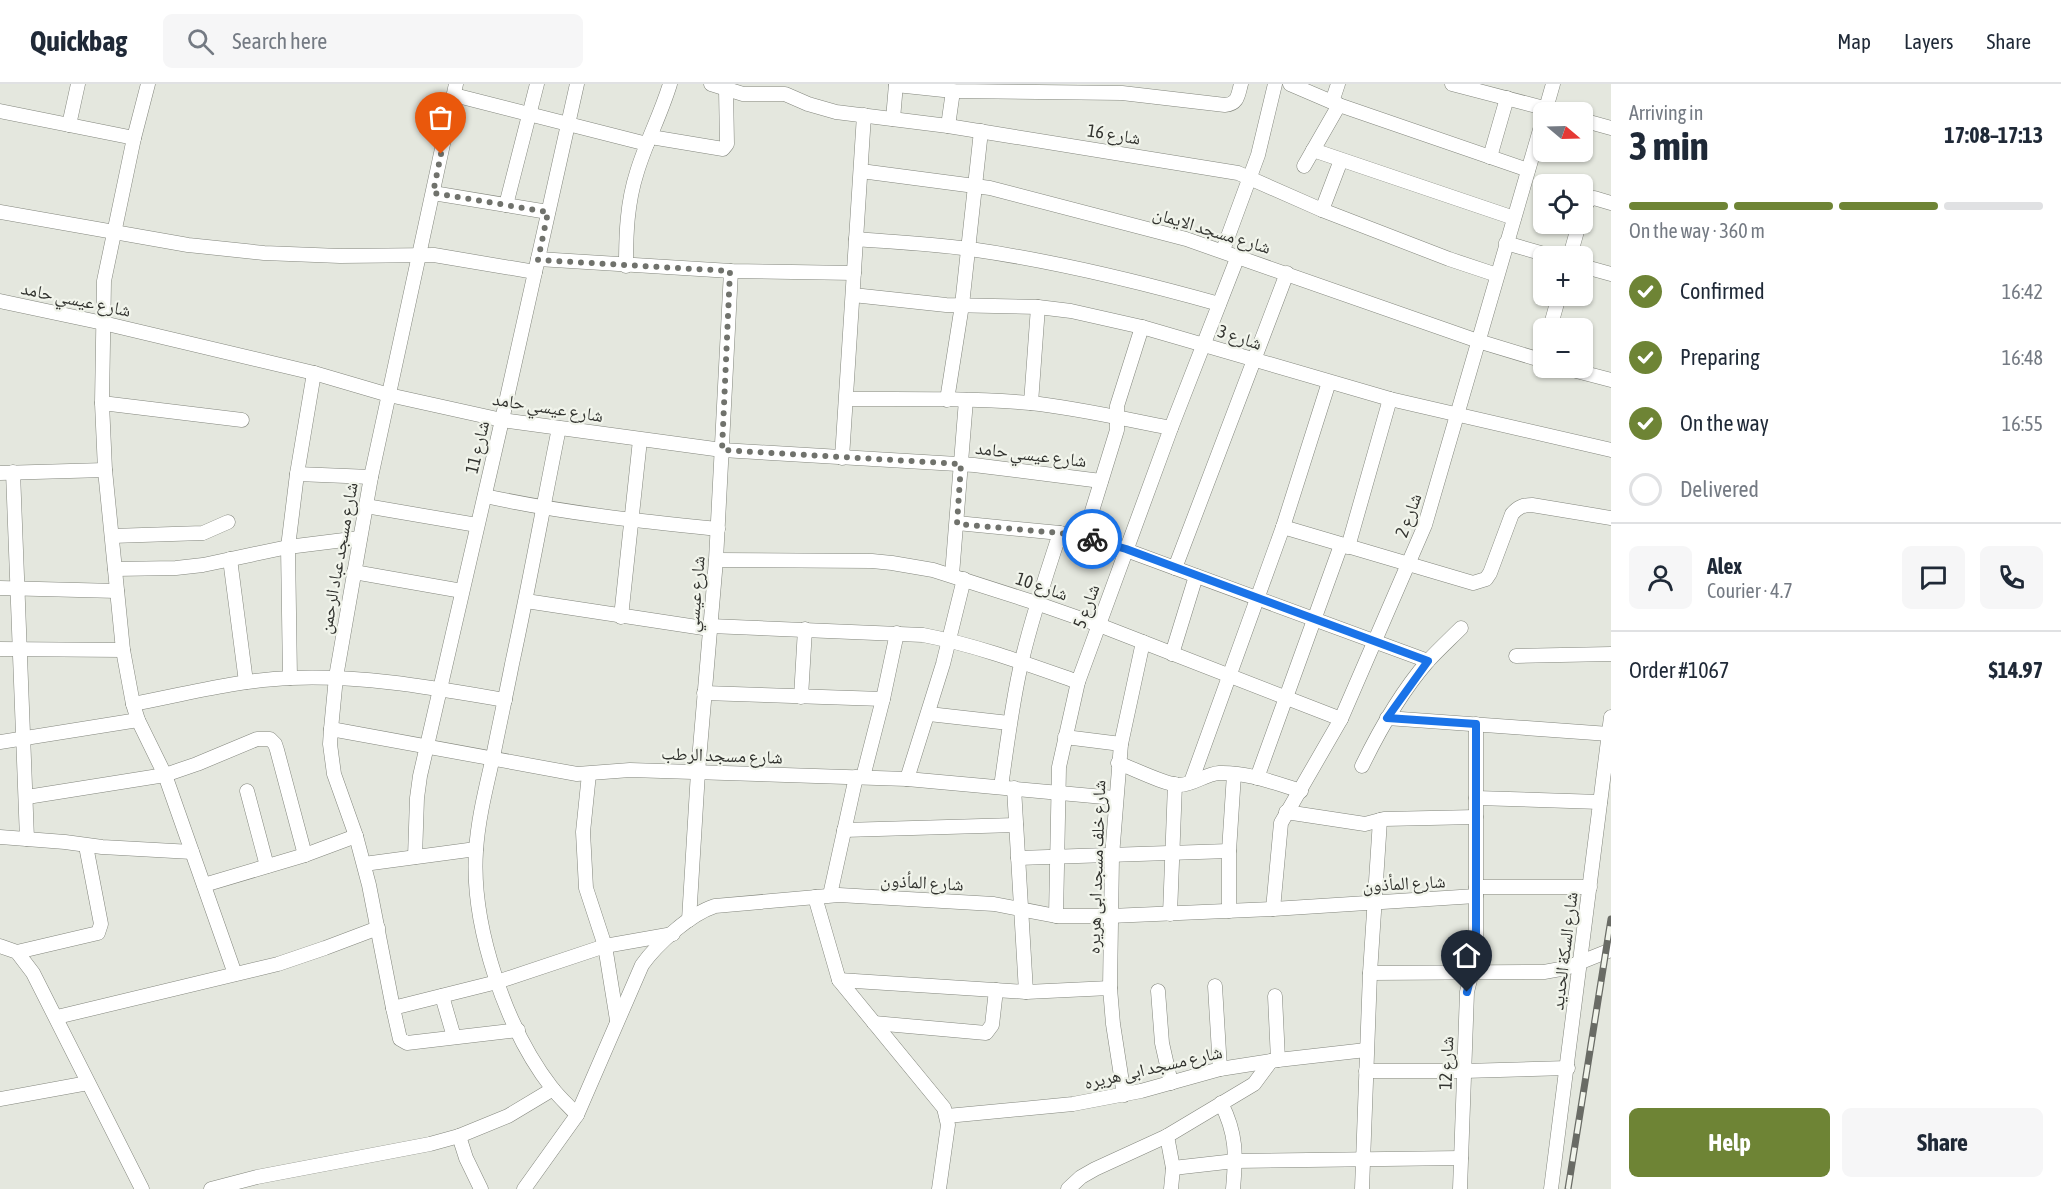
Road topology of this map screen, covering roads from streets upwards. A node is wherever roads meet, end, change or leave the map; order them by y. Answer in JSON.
{"nodes":[{"id":1,"x":78,"y":84,"type":"edge"},
{"id":2,"x":148,"y":84,"type":"edge"},
{"id":3,"x":537,"y":84,"type":"edge"},
{"id":4,"x":576,"y":84,"type":"edge"},
{"id":5,"x":670,"y":84,"type":"edge"},
{"id":6,"x":711,"y":84,"type":"edge"},
{"id":7,"x":1275,"y":84,"type":"edge"},
{"id":8,"x":1290,"y":84,"type":"edge"},
{"id":9,"x":1338,"y":84,"type":"edge"},
{"id":10,"x":1455,"y":84,"type":"edge"},
{"id":11,"x":1553,"y":84,"type":"edge"},
{"id":12,"x":896,"y":85,"type":"edge"},
{"id":13,"x":726,"y":89,"type":"junction"},
{"id":14,"x":455,"y":90,"type":"edge"},
{"id":15,"x":1240,"y":90,"type":"edge"},
{"id":16,"x":953,"y":91,"type":"junction"},
{"id":17,"x":1506,"y":93,"type":"edge"},
{"id":18,"x":1550,"y":102,"type":"edge"},
{"id":19,"x":1336,"y":104,"type":"junction"},
{"id":20,"x":1533,"y":106,"type":"edge"},
{"id":21,"x":0,"y":111,"type":"edge"},
{"id":22,"x":529,"y":114,"type":"junction"},
{"id":23,"x":864,"y":115,"type":"junction"},
{"id":24,"x":893,"y":119,"type":"junction"},
{"id":25,"x":1593,"y":123,"type":"edge"},
{"id":26,"x":568,"y":124,"type":"junction"},
{"id":27,"x":69,"y":125,"type":"junction"},
{"id":28,"x":948,"y":126,"type":"junction"},
{"id":29,"x":1611,"y":128,"type":"edge"},
{"id":30,"x":981,"y":131,"type":"junction"},
{"id":31,"x":134,"y":138,"type":"junction"},
{"id":32,"x":649,"y":141,"type":"junction"},
{"id":33,"x":1313,"y":150,"type":"junction"},
{"id":34,"x":1533,"y":156,"type":"edge"},
{"id":35,"x":1490,"y":157,"type":"junction"},
{"id":36,"x":1341,"y":160,"type":"junction"},
{"id":37,"x":1304,"y":166,"type":"dead end"},
{"id":38,"x":1528,"y":170,"type":"junction"},
{"id":39,"x":861,"y":171,"type":"junction"},
{"id":40,"x":1249,"y":177,"type":"junction"},
{"id":41,"x":974,"y":185,"type":"junction"},
{"id":42,"x":433,"y":193,"type":"junction"},
{"id":43,"x":1593,"y":198,"type":"edge"},
{"id":44,"x":1611,"y":203,"type":"edge"},
{"id":45,"x":506,"y":206,"type":"junction"},
{"id":46,"x":1322,"y":210,"type":"junction"},
{"id":47,"x":0,"y":212,"type":"edge"},
{"id":48,"x":548,"y":212,"type":"junction"},
{"id":49,"x":1514,"y":218,"type":"junction"},
{"id":50,"x":113,"y":232,"type":"junction"},
{"id":51,"x":856,"y":239,"type":"junction"},
{"id":52,"x":1506,"y":243,"type":"junction"},
{"id":53,"x":968,"y":249,"type":"junction"},
{"id":54,"x":1223,"y":250,"type":"junction"},
{"id":55,"x":1533,"y":251,"type":"edge"},
{"id":56,"x":419,"y":255,"type":"junction"},
{"id":57,"x":1238,"y":256,"type":"junction"},
{"id":58,"x":536,"y":266,"type":"junction"},
{"id":59,"x":626,"y":266,"type":"junction"},
{"id":60,"x":1593,"y":269,"type":"edge"},
{"id":61,"x":730,"y":271,"type":"junction"},
{"id":62,"x":854,"y":273,"type":"junction"},
{"id":63,"x":1287,"y":273,"type":"junction"},
{"id":64,"x":1611,"y":274,"type":"edge"},
{"id":65,"x":1497,"y":275,"type":"junction"},
{"id":66,"x":853,"y":295,"type":"junction"},
{"id":67,"x":0,"y":301,"type":"edge"},
{"id":68,"x":1219,"y":304,"type":"junction"},
{"id":69,"x":962,"y":305,"type":"junction"},
{"id":70,"x":1038,"y":307,"type":"junction"},
{"id":71,"x":103,"y":323,"type":"junction"},
{"id":72,"x":1142,"y":327,"type":"junction"},
{"id":73,"x":1478,"y":341,"type":"junction"},
{"id":74,"x":1203,"y":344,"type":"junction"},
{"id":75,"x":1533,"y":355,"type":"edge"},
{"id":76,"x":1252,"y":360,"type":"junction"},
{"id":77,"x":314,"y":373,"type":"junction"},
{"id":78,"x":1593,"y":375,"type":"edge"},
{"id":79,"x":1611,"y":380,"type":"edge"},
{"id":80,"x":1329,"y":382,"type":"junction"},
{"id":81,"x":389,"y":395,"type":"junction"},
{"id":82,"x":847,"y":399,"type":"junction"},
{"id":83,"x":1390,"y":399,"type":"junction"},
{"id":84,"x":947,"y":400,"type":"junction"},
{"id":85,"x":966,"y":400,"type":"junction"},
{"id":86,"x":102,"y":403,"type":"junction"},
{"id":87,"x":1031,"y":404,"type":"junction"},
{"id":88,"x":1457,"y":414,"type":"junction"},
{"id":89,"x":1117,"y":417,"type":"junction"},
{"id":90,"x":242,"y":420,"type":"dead end"},
{"id":91,"x":502,"y":420,"type":"junction"},
{"id":92,"x":558,"y":428,"type":"junction"},
{"id":93,"x":1170,"y":428,"type":"junction"},
{"id":94,"x":640,"y":440,"type":"junction"},
{"id":95,"x":722,"y":450,"type":"junction"},
{"id":96,"x":1611,"y":450,"type":"edge"},
{"id":97,"x":842,"y":458,"type":"junction"},
{"id":98,"x":961,"y":464,"type":"junction"},
{"id":99,"x":105,"y":470,"type":"junction"},
{"id":100,"x":7,"y":473,"type":"edge"},
{"id":101,"x":297,"y":474,"type":"junction"},
{"id":102,"x":371,"y":477,"type":"junction"},
{"id":103,"x":1101,"y":481,"type":"junction"},
{"id":104,"x":484,"y":496,"type":"junction"},
{"id":105,"x":366,"y":506,"type":"junction"},
{"id":106,"x":543,"y":509,"type":"junction"},
{"id":107,"x":1611,"y":518,"type":"edge"},
{"id":108,"x":632,"y":521,"type":"junction"},
{"id":109,"x":228,"y":522,"type":"dead end"},
{"id":110,"x":957,"y":524,"type":"junction"},
{"id":111,"x":477,"y":525,"type":"junction"},
{"id":112,"x":1283,"y":527,"type":"junction"},
{"id":113,"x":718,"y":529,"type":"junction"},
{"id":114,"x":1060,"y":533,"type":"junction"},
{"id":115,"x":112,"y":536,"type":"junction"},
{"id":116,"x":1084,"y":537,"type":"junction"},
{"id":117,"x":360,"y":538,"type":"junction"},
{"id":118,"x":1345,"y":546,"type":"junction"},
{"id":119,"x":288,"y":547,"type":"junction"},
{"id":120,"x":1126,"y":549,"type":"junction"},
{"id":121,"x":230,"y":559,"type":"junction"},
{"id":122,"x":716,"y":560,"type":"junction"},
{"id":123,"x":1408,"y":564,"type":"junction"},
{"id":124,"x":1175,"y":568,"type":"junction"},
{"id":125,"x":115,"y":569,"type":"junction"},
{"id":126,"x":354,"y":572,"type":"junction"},
{"id":127,"x":1196,"y":576,"type":"junction"},
{"id":128,"x":958,"y":577,"type":"junction"},
{"id":129,"x":0,"y":588,"type":"edge"},
{"id":130,"x":18,"y":588,"type":"junction"},
{"id":131,"x":117,"y":591,"type":"junction"},
{"id":132,"x":462,"y":591,"type":"junction"},
{"id":133,"x":1256,"y":598,"type":"junction"},
{"id":134,"x":526,"y":601,"type":"junction"},
{"id":135,"x":1036,"y":603,"type":"junction"},
{"id":136,"x":621,"y":617,"type":"junction"},
{"id":137,"x":1316,"y":619,"type":"junction"},
{"id":138,"x":1099,"y":625,"type":"junction"},
{"id":139,"x":710,"y":628,"type":"junction"},
{"id":140,"x":1461,"y":628,"type":"dead end"},
{"id":141,"x":805,"y":629,"type":"junction"},
{"id":142,"x":897,"y":633,"type":"junction"},
{"id":143,"x":950,"y":640,"type":"junction"},
{"id":144,"x":1376,"y":641,"type":"junction"},
{"id":145,"x":1143,"y":642,"type":"junction"},
{"id":146,"x":0,"y":649,"type":"edge"},
{"id":147,"x":20,"y":649,"type":"junction"},
{"id":148,"x":123,"y":650,"type":"junction"},
{"id":149,"x":1172,"y":654,"type":"junction"},
{"id":150,"x":1611,"y":654,"type":"edge"},
{"id":151,"x":1515,"y":656,"type":"dead end"},
{"id":152,"x":1428,"y":661,"type":"junction"},
{"id":153,"x":1021,"y":662,"type":"junction"},
{"id":154,"x":1228,"y":675,"type":"junction"},
{"id":155,"x":336,"y":677,"type":"junction"},
{"id":156,"x":290,"y":678,"type":"junction"},
{"id":157,"x":246,"y":682,"type":"junction"},
{"id":158,"x":1078,"y":682,"type":"junction"},
{"id":159,"x":439,"y":689,"type":"junction"},
{"id":160,"x":704,"y":693,"type":"junction"},
{"id":161,"x":801,"y":697,"type":"junction"},
{"id":162,"x":1287,"y":698,"type":"junction"},
{"id":163,"x":883,"y":699,"type":"junction"},
{"id":164,"x":505,"y":700,"type":"junction"},
{"id":165,"x":133,"y":704,"type":"junction"},
{"id":166,"x":929,"y":714,"type":"junction"},
{"id":167,"x":1611,"y":717,"type":"edge"},
{"id":168,"x":1387,"y":718,"type":"junction"},
{"id":169,"x":1341,"y":719,"type":"junction"},
{"id":170,"x":138,"y":720,"type":"junction"},
{"id":171,"x":1009,"y":723,"type":"junction"},
{"id":172,"x":1476,"y":724,"type":"junction"},
{"id":173,"x":331,"y":729,"type":"junction"},
{"id":174,"x":1609,"y":734,"type":"junction"},
{"id":175,"x":24,"y":737,"type":"junction"},
{"id":176,"x":1065,"y":737,"type":"junction"},
{"id":177,"x":0,"y":742,"type":"edge"},
{"id":178,"x":1121,"y":744,"type":"junction"},
{"id":179,"x":427,"y":747,"type":"junction"},
{"id":180,"x":492,"y":759,"type":"junction"},
{"id":181,"x":1118,"y":762,"type":"junction"},
{"id":182,"x":1362,"y":766,"type":"dead end"},
{"id":183,"x":698,"y":772,"type":"junction"},
{"id":184,"x":589,"y":774,"type":"junction"},
{"id":185,"x":1234,"y":774,"type":"junction"},
{"id":186,"x":165,"y":775,"type":"junction"},
{"id":187,"x":859,"y":777,"type":"junction"},
{"id":188,"x":1257,"y":778,"type":"junction"},
{"id":189,"x":907,"y":779,"type":"junction"},
{"id":190,"x":1191,"y":782,"type":"junction"},
{"id":191,"x":1175,"y":784,"type":"junction"},
{"id":192,"x":1008,"y":788,"type":"junction"},
{"id":193,"x":247,"y":791,"type":"dead end"},
{"id":194,"x":1301,"y":791,"type":"junction"},
{"id":195,"x":1058,"y":793,"type":"junction"},
{"id":196,"x":27,"y":797,"type":"junction"},
{"id":197,"x":1115,"y":798,"type":"junction"},
{"id":198,"x":1476,"y":798,"type":"junction"},
{"id":199,"x":1600,"y":802,"type":"junction"},
{"id":200,"x":1286,"y":812,"type":"junction"},
{"id":201,"x":1476,"y":817,"type":"junction"},
{"id":202,"x":1380,"y":820,"type":"junction"},
{"id":203,"x":1016,"y":825,"type":"junction"},
{"id":204,"x":844,"y":830,"type":"junction"},
{"id":205,"x":356,"y":836,"type":"junction"},
{"id":206,"x":0,"y":837,"type":"edge"},
{"id":207,"x":27,"y":839,"type":"junction"},
{"id":208,"x":86,"y":846,"type":"junction"},
{"id":209,"x":476,"y":849,"type":"junction"},
{"id":210,"x":1229,"y":851,"type":"junction"},
{"id":211,"x":192,"y":852,"type":"junction"},
{"id":212,"x":1173,"y":853,"type":"junction"},
{"id":213,"x":305,"y":855,"type":"junction"},
{"id":214,"x":1112,"y":856,"type":"junction"},
{"id":215,"x":415,"y":857,"type":"junction"},
{"id":216,"x":1057,"y":857,"type":"junction"},
{"id":217,"x":1018,"y":858,"type":"junction"},
{"id":218,"x":364,"y":864,"type":"junction"},
{"id":219,"x":267,"y":866,"type":"junction"},
{"id":220,"x":204,"y":885,"type":"junction"},
{"id":221,"x":1590,"y":887,"type":"junction"},
{"id":222,"x":1476,"y":892,"type":"junction"},
{"id":223,"x":830,"y":896,"type":"junction"},
{"id":224,"x":815,"y":897,"type":"junction"},
{"id":225,"x":1374,"y":902,"type":"junction"},
{"id":226,"x":1273,"y":909,"type":"junction"},
{"id":227,"x":1021,"y":910,"type":"junction"},
{"id":228,"x":1229,"y":911,"type":"junction"},
{"id":229,"x":1170,"y":914,"type":"junction"},
{"id":230,"x":1056,"y":916,"type":"junction"},
{"id":231,"x":1110,"y":916,"type":"junction"},
{"id":232,"x":689,"y":920,"type":"junction"},
{"id":233,"x":378,"y":928,"type":"junction"},
{"id":234,"x":673,"y":934,"type":"junction"},
{"id":235,"x":0,"y":946,"type":"edge"},
{"id":236,"x":605,"y":946,"type":"junction"},
{"id":237,"x":1611,"y":950,"type":"edge"},
{"id":238,"x":17,"y":952,"type":"junction"},
{"id":239,"x":1581,"y":960,"type":"junction"},
{"id":240,"x":1370,"y":973,"type":"junction"},
{"id":241,"x":1472,"y":973,"type":"junction"},
{"id":242,"x":235,"y":974,"type":"junction"},
{"id":243,"x":839,"y":980,"type":"junction"},
{"id":244,"x":497,"y":982,"type":"junction"},
{"id":245,"x":1215,"y":986,"type":"dead end"},
{"id":246,"x":1110,"y":988,"type":"junction"},
{"id":247,"x":996,"y":990,"type":"junction"},
{"id":248,"x":1158,"y":991,"type":"dead end"},
{"id":249,"x":1026,"y":992,"type":"junction"},
{"id":250,"x":442,"y":996,"type":"junction"},
{"id":251,"x":1275,"y":996,"type":"dead end"},
{"id":252,"x":393,"y":1008,"type":"junction"},
{"id":253,"x":57,"y":1017,"type":"junction"},
{"id":254,"x":617,"y":1020,"type":"junction"},
{"id":255,"x":874,"y":1023,"type":"junction"},
{"id":256,"x":518,"y":1030,"type":"junction"},
{"id":257,"x":454,"y":1037,"type":"junction"},
{"id":258,"x":1366,"y":1050,"type":"junction"},
{"id":259,"x":1275,"y":1060,"type":"junction"},
{"id":260,"x":1568,"y":1068,"type":"junction"},
{"id":261,"x":1220,"y":1070,"type":"junction"},
{"id":262,"x":1366,"y":1071,"type":"junction"},
{"id":263,"x":1464,"y":1071,"type":"junction"},
{"id":264,"x":88,"y":1083,"type":"junction"},
{"id":265,"x":1171,"y":1083,"type":"junction"},
{"id":266,"x":553,"y":1089,"type":"junction"},
{"id":267,"x":1124,"y":1095,"type":"junction"},
{"id":268,"x":0,"y":1099,"type":"edge"},
{"id":269,"x":1221,"y":1103,"type":"junction"},
{"id":270,"x":577,"y":1115,"type":"junction"},
{"id":271,"x":946,"y":1116,"type":"junction"},
{"id":272,"x":459,"y":1136,"type":"junction"},
{"id":273,"x":1167,"y":1136,"type":"junction"},
{"id":274,"x":1461,"y":1158,"type":"junction"},
{"id":275,"x":1363,"y":1159,"type":"junction"},
{"id":276,"x":1236,"y":1161,"type":"junction"},
{"id":277,"x":1173,"y":1168,"type":"junction"},
{"id":278,"x":142,"y":1189,"type":"edge"},
{"id":279,"x":211,"y":1189,"type":"edge"},
{"id":280,"x":481,"y":1189,"type":"edge"},
{"id":281,"x":524,"y":1189,"type":"edge"},
{"id":282,"x":939,"y":1189,"type":"edge"},
{"id":283,"x":1068,"y":1189,"type":"edge"},
{"id":284,"x":1171,"y":1189,"type":"edge"},
{"id":285,"x":1233,"y":1189,"type":"edge"},
{"id":286,"x":1362,"y":1189,"type":"edge"},
{"id":287,"x":1460,"y":1189,"type":"edge"},
{"id":288,"x":1551,"y":1189,"type":"edge"}],
"edges":[{"from":1,"to":27,"type":"street"},
{"from":2,"to":31,"type":"street"},
{"from":3,"to":22,"type":"street"},
{"from":4,"to":26,"type":"street","name":"شارع 11"},
{"from":5,"to":32,"type":"street"},
{"from":6,"to":13,"type":"street","name":"شارع 16"},
{"from":7,"to":40,"type":"street"},
{"from":8,"to":19,"type":"street"},
{"from":9,"to":19,"type":"street"},
{"from":10,"to":17,"type":"street"},
{"from":11,"to":18,"type":"street","name":"شارع 2"},
{"from":12,"to":16,"type":"street"},
{"from":12,"to":24,"type":"street"},
{"from":13,"to":23,"type":"street","name":"شارع 16"},
{"from":13,"to":32,"type":"street"},
{"from":14,"to":22,"type":"street"},
{"from":14,"to":42,"type":"street","name":"شارع مسجد عباد الرحمن"},
{"from":15,"to":16,"type":"street"},
{"from":16,"to":28,"type":"street"},
{"from":17,"to":20,"type":"street"},
{"from":17,"to":35,"type":"street"},
{"from":19,"to":33,"type":"street"},
{"from":19,"to":35,"type":"street"},
{"from":21,"to":27,"type":"street"},
{"from":22,"to":26,"type":"street"},
{"from":22,"to":45,"type":"street"},
{"from":23,"to":24,"type":"street","name":"شارع 16"},
{"from":23,"to":39,"type":"street"},
{"from":24,"to":28,"type":"street","name":"شارع 16"},
{"from":25,"to":29,"type":"street"},
{"from":26,"to":32,"type":"street"},
{"from":26,"to":48,"type":"street","name":"شارع 11"},
{"from":27,"to":31,"type":"street"},
{"from":28,"to":30,"type":"street","name":"شارع 16"},
{"from":30,"to":40,"type":"street","name":"شارع 16"},
{"from":30,"to":41,"type":"street"},
{"from":31,"to":50,"type":"street"},
{"from":32,"to":59,"type":"street"},
{"from":33,"to":36,"type":"street"},
{"from":33,"to":37,"type":"street"},
{"from":34,"to":38,"type":"street","name":"شارع 2"},
{"from":35,"to":38,"type":"street"},
{"from":36,"to":46,"type":"street"},
{"from":36,"to":49,"type":"street"},
{"from":38,"to":49,"type":"street","name":"شارع 2"},
{"from":39,"to":41,"type":"street","name":"شارع مسجد الايمان"},
{"from":39,"to":51,"type":"street"},
{"from":40,"to":46,"type":"street","name":"شارع 16"},
{"from":40,"to":54,"type":"street"},
{"from":41,"to":53,"type":"street"},
{"from":41,"to":54,"type":"street","name":"شارع مسجد الايمان"},
{"from":42,"to":45,"type":"street"},
{"from":42,"to":56,"type":"street","name":"شارع مسجد عباد الرحمن"},
{"from":43,"to":44,"type":"street"},
{"from":45,"to":48,"type":"street"},
{"from":46,"to":65,"type":"street","name":"شارع 16"},
{"from":47,"to":50,"type":"street"},
{"from":48,"to":58,"type":"street","name":"شارع 11"},
{"from":49,"to":52,"type":"street","name":"شارع 2"},
{"from":50,"to":56,"type":"street"},
{"from":50,"to":71,"type":"street"},
{"from":51,"to":53,"type":"street"},
{"from":51,"to":62,"type":"street"},
{"from":52,"to":55,"type":"street"},
{"from":52,"to":65,"type":"street","name":"شارع 2"},
{"from":53,"to":68,"type":"street"},
{"from":53,"to":69,"type":"street"},
{"from":54,"to":57,"type":"street","name":"شارع مسجد الايمان"},
{"from":56,"to":58,"type":"street"},
{"from":56,"to":81,"type":"street","name":"شارع مسجد عباد الرحمن"},
{"from":57,"to":63,"type":"street","name":"شارع مسجد الايمان"},
{"from":57,"to":68,"type":"street","name":"شارع 5"},
{"from":58,"to":59,"type":"street"},
{"from":58,"to":91,"type":"street","name":"شارع 11"},
{"from":59,"to":61,"type":"street"},
{"from":60,"to":64,"type":"street"},
{"from":61,"to":62,"type":"street"},
{"from":61,"to":95,"type":"street","name":"شارع عيسي"},
{"from":62,"to":66,"type":"street"},
{"from":63,"to":73,"type":"street","name":"شارع مسجد الايمان"},
{"from":63,"to":76,"type":"street"},
{"from":65,"to":73,"type":"street","name":"شارع 2"},
{"from":66,"to":69,"type":"street","name":"شارع 3"},
{"from":66,"to":82,"type":"street"},
{"from":67,"to":71,"type":"street","name":"شارع عيسي حامد"},
{"from":68,"to":74,"type":"street","name":"شارع 5"},
{"from":69,"to":70,"type":"street","name":"شارع 3"},
{"from":69,"to":84,"type":"street"},
{"from":70,"to":72,"type":"street","name":"شارع 3"},
{"from":70,"to":87,"type":"street"},
{"from":71,"to":77,"type":"street","name":"شارع عيسي حامد"},
{"from":71,"to":86,"type":"street"},
{"from":72,"to":74,"type":"street","name":"شارع 3"},
{"from":72,"to":89,"type":"street"},
{"from":73,"to":75,"type":"street","name":"شارع مسجد الايمان"},
{"from":73,"to":88,"type":"street","name":"شارع 2"},
{"from":74,"to":76,"type":"street","name":"شارع 3"},
{"from":74,"to":93,"type":"street","name":"شارع 5"},
{"from":76,"to":80,"type":"street","name":"شارع 3"},
{"from":76,"to":124,"type":"street"},
{"from":77,"to":81,"type":"street","name":"شارع عيسي حامد"},
{"from":77,"to":101,"type":"street"},
{"from":78,"to":79,"type":"street"},
{"from":80,"to":83,"type":"street","name":"شارع 3"},
{"from":80,"to":112,"type":"street"},
{"from":81,"to":91,"type":"street","name":"شارع عيسي حامد"},
{"from":81,"to":102,"type":"street","name":"شارع مسجد عباد الرحمن"},
{"from":82,"to":84,"type":"street"},
{"from":82,"to":97,"type":"street"},
{"from":83,"to":88,"type":"street","name":"شارع 3"},
{"from":83,"to":118,"type":"street"},
{"from":84,"to":85,"type":"street"},
{"from":85,"to":87,"type":"street"},
{"from":85,"to":98,"type":"street"},
{"from":86,"to":90,"type":"street"},
{"from":86,"to":99,"type":"street"},
{"from":87,"to":89,"type":"street"},
{"from":88,"to":96,"type":"street","name":"شارع 3"},
{"from":88,"to":123,"type":"street","name":"شارع 2"},
{"from":89,"to":93,"type":"street"},
{"from":89,"to":103,"type":"street"},
{"from":91,"to":92,"type":"street","name":"شارع عيسي حامد"},
{"from":91,"to":104,"type":"street","name":"شارع 11"},
{"from":92,"to":94,"type":"street","name":"شارع عيسي حامد"},
{"from":92,"to":106,"type":"street"},
{"from":93,"to":120,"type":"street","name":"شارع 5"},
{"from":94,"to":95,"type":"street","name":"شارع عيسي حامد"},
{"from":94,"to":108,"type":"street"},
{"from":95,"to":97,"type":"street","name":"شارع عيسي حامد"},
{"from":95,"to":113,"type":"street","name":"شارع عيسي"},
{"from":97,"to":98,"type":"street","name":"شارع عيسي حامد"},
{"from":98,"to":103,"type":"street","name":"شارع عيسي حامد"},
{"from":98,"to":110,"type":"street"},
{"from":99,"to":100,"type":"street"},
{"from":99,"to":115,"type":"street"},
{"from":100,"to":130,"type":"street"},
{"from":101,"to":102,"type":"street"},
{"from":101,"to":119,"type":"street"},
{"from":102,"to":105,"type":"street","name":"شارع مسجد عباد الرحمن"},
{"from":103,"to":116,"type":"street"},
{"from":104,"to":106,"type":"street"},
{"from":104,"to":111,"type":"street","name":"شارع 11"},
{"from":105,"to":111,"type":"street"},
{"from":105,"to":117,"type":"street","name":"شارع مسجد عباد الرحمن"},
{"from":106,"to":108,"type":"street"},
{"from":106,"to":134,"type":"street"},
{"from":107,"to":123,"type":"street"},
{"from":108,"to":113,"type":"street"},
{"from":108,"to":136,"type":"street"},
{"from":109,"to":115,"type":"street"},
{"from":110,"to":114,"type":"street"},
{"from":110,"to":128,"type":"street"},
{"from":111,"to":132,"type":"street","name":"شارع 11"},
{"from":112,"to":118,"type":"street"},
{"from":112,"to":133,"type":"street"},
{"from":113,"to":122,"type":"street","name":"شارع عيسي"},
{"from":114,"to":116,"type":"street"},
{"from":114,"to":135,"type":"street"},
{"from":115,"to":125,"type":"street"},
{"from":116,"to":120,"type":"street"},
{"from":117,"to":119,"type":"street"},
{"from":117,"to":126,"type":"street","name":"شارع مسجد عباد الرحمن"},
{"from":118,"to":123,"type":"street"},
{"from":118,"to":137,"type":"street"},
{"from":119,"to":121,"type":"street"},
{"from":119,"to":156,"type":"street"},
{"from":120,"to":124,"type":"street"},
{"from":120,"to":138,"type":"street","name":"شارع 5"},
{"from":121,"to":125,"type":"street"},
{"from":121,"to":157,"type":"street"},
{"from":122,"to":128,"type":"street","name":"شارع 10"},
{"from":122,"to":139,"type":"street","name":"شارع عيسي"},
{"from":123,"to":144,"type":"street","name":"شارع 2"},
{"from":124,"to":127,"type":"street"},
{"from":125,"to":131,"type":"street"},
{"from":126,"to":132,"type":"street"},
{"from":126,"to":155,"type":"street","name":"شارع مسجد عباد الرحمن"},
{"from":127,"to":133,"type":"street"},
{"from":127,"to":149,"type":"street"},
{"from":128,"to":135,"type":"street","name":"شارع 10"},
{"from":128,"to":143,"type":"street"},
{"from":129,"to":130,"type":"street"},
{"from":130,"to":131,"type":"street"},
{"from":130,"to":147,"type":"street"},
{"from":131,"to":148,"type":"street"},
{"from":132,"to":159,"type":"street","name":"شارع 11"},
{"from":133,"to":137,"type":"street"},
{"from":133,"to":154,"type":"street"},
{"from":134,"to":136,"type":"street"},
{"from":134,"to":164,"type":"street"},
{"from":135,"to":138,"type":"street","name":"شارع 10"},
{"from":135,"to":153,"type":"street"},
{"from":136,"to":139,"type":"street"},
{"from":137,"to":144,"type":"street"},
{"from":137,"to":162,"type":"street"},
{"from":138,"to":145,"type":"street","name":"شارع 10"},
{"from":138,"to":158,"type":"street","name":"شارع 5"},
{"from":139,"to":141,"type":"street"},
{"from":139,"to":160,"type":"street","name":"شارع عيسي"},
{"from":140,"to":152,"type":"street"},
{"from":141,"to":142,"type":"street"},
{"from":141,"to":161,"type":"street"},
{"from":142,"to":143,"type":"street"},
{"from":142,"to":163,"type":"street"},
{"from":143,"to":153,"type":"street"},
{"from":143,"to":166,"type":"street"},
{"from":144,"to":152,"type":"street"},
{"from":144,"to":169,"type":"street","name":"شارع 2"},
{"from":145,"to":149,"type":"street","name":"شارع 10"},
{"from":145,"to":178,"type":"street","name":"شارع خلف مسجد ابى هريره"},
{"from":146,"to":147,"type":"street"},
{"from":147,"to":148,"type":"street"},
{"from":147,"to":175,"type":"street"},
{"from":148,"to":165,"type":"street"},
{"from":149,"to":154,"type":"street","name":"شارع 10"},
{"from":150,"to":151,"type":"street"},
{"from":152,"to":168,"type":"street"},
{"from":153,"to":158,"type":"street"},
{"from":153,"to":171,"type":"street"},
{"from":154,"to":162,"type":"street","name":"شارع 10"},
{"from":154,"to":190,"type":"street"},
{"from":155,"to":156,"type":"street"},
{"from":155,"to":159,"type":"street"},
{"from":155,"to":173,"type":"street","name":"شارع مسجد عباد الرحمن"},
{"from":156,"to":157,"type":"street"},
{"from":157,"to":165,"type":"street"},
{"from":158,"to":176,"type":"street","name":"شارع 5"},
{"from":159,"to":164,"type":"street"},
{"from":159,"to":179,"type":"street","name":"شارع 11"},
{"from":160,"to":161,"type":"street"},
{"from":160,"to":183,"type":"street","name":"شارع عيسي"},
{"from":161,"to":163,"type":"street"},
{"from":162,"to":169,"type":"street","name":"شارع 10"},
{"from":162,"to":188,"type":"street"},
{"from":163,"to":187,"type":"street"},
{"from":164,"to":180,"type":"street"},
{"from":165,"to":170,"type":"street"},
{"from":166,"to":171,"type":"street"},
{"from":166,"to":189,"type":"street"},
{"from":167,"to":174,"type":"street","name":"شارع السكة الحديد"},
{"from":168,"to":172,"type":"street"},
{"from":168,"to":182,"type":"street"},
{"from":169,"to":194,"type":"street","name":"شارع 2"},
{"from":170,"to":175,"type":"street"},
{"from":170,"to":186,"type":"street"},
{"from":171,"to":192,"type":"street"},
{"from":172,"to":174,"type":"street"},
{"from":172,"to":198,"type":"street","name":"شارع 12"},
{"from":173,"to":179,"type":"street","name":"شارع مسجد الرطب"},
{"from":173,"to":205,"type":"street","name":"شارع مسجد عباد الرحمن"},
{"from":174,"to":199,"type":"street","name":"شارع السكة الحديد"},
{"from":175,"to":177,"type":"street"},
{"from":175,"to":196,"type":"street"},
{"from":176,"to":178,"type":"street"},
{"from":176,"to":195,"type":"street","name":"شارع 5"},
{"from":178,"to":181,"type":"street","name":"شارع خلف مسجد ابى هريره"},
{"from":179,"to":180,"type":"street","name":"شارع مسجد الرطب"},
{"from":179,"to":215,"type":"street","name":"شارع 11"},
{"from":180,"to":184,"type":"street","name":"شارع مسجد الرطب"},
{"from":180,"to":209,"type":"street"},
{"from":181,"to":191,"type":"street"},
{"from":181,"to":197,"type":"street","name":"شارع خلف مسجد ابى هريره"},
{"from":183,"to":184,"type":"street","name":"شارع مسجد الرطب"},
{"from":183,"to":187,"type":"street","name":"شارع مسجد الرطب"},
{"from":183,"to":232,"type":"street","name":"شارع عيسي"},
{"from":184,"to":236,"type":"street"},
{"from":185,"to":188,"type":"street"},
{"from":185,"to":190,"type":"street"},
{"from":185,"to":210,"type":"street"},
{"from":186,"to":196,"type":"street"},
{"from":186,"to":211,"type":"street"},
{"from":186,"to":213,"type":"street"},
{"from":187,"to":189,"type":"street","name":"شارع مسجد الرطب"},
{"from":187,"to":204,"type":"street"},
{"from":188,"to":194,"type":"street"},
{"from":189,"to":192,"type":"street","name":"شارع مسجد الرطب"},
{"from":190,"to":191,"type":"street"},
{"from":191,"to":212,"type":"street"},
{"from":192,"to":195,"type":"street","name":"شارع مسجد الرطب"},
{"from":192,"to":203,"type":"street"},
{"from":193,"to":219,"type":"street"},
{"from":194,"to":200,"type":"street","name":"شارع 2"},
{"from":195,"to":197,"type":"street","name":"شارع مسجد الرطب"},
{"from":195,"to":216,"type":"street","name":"شارع 5"},
{"from":196,"to":207,"type":"street"},
{"from":197,"to":214,"type":"street","name":"شارع خلف مسجد ابى هريره"},
{"from":198,"to":199,"type":"street"},
{"from":198,"to":201,"type":"street","name":"شارع 12"},
{"from":199,"to":221,"type":"street","name":"شارع السكة الحديد"},
{"from":200,"to":202,"type":"street"},
{"from":200,"to":226,"type":"street","name":"شارع 2"},
{"from":201,"to":202,"type":"street"},
{"from":201,"to":222,"type":"street","name":"شارع 12"},
{"from":202,"to":225,"type":"street"},
{"from":203,"to":204,"type":"street"},
{"from":203,"to":217,"type":"street"},
{"from":204,"to":223,"type":"street"},
{"from":205,"to":213,"type":"street"},
{"from":205,"to":218,"type":"street","name":"شارع مسجد عباد الرحمن"},
{"from":206,"to":207,"type":"street"},
{"from":207,"to":208,"type":"street"},
{"from":208,"to":211,"type":"street"},
{"from":208,"to":238,"type":"street"},
{"from":209,"to":215,"type":"street"},
{"from":209,"to":244,"type":"street"},
{"from":210,"to":212,"type":"street"},
{"from":210,"to":228,"type":"street"},
{"from":211,"to":220,"type":"street"},
{"from":212,"to":214,"type":"street"},
{"from":212,"to":229,"type":"street"},
{"from":213,"to":219,"type":"street"},
{"from":214,"to":216,"type":"street"},
{"from":214,"to":231,"type":"street","name":"شارع خلف مسجد ابى هريره"},
{"from":215,"to":218,"type":"street"},
{"from":216,"to":217,"type":"street"},
{"from":216,"to":230,"type":"street","name":"شارع 5"},
{"from":217,"to":227,"type":"street"},
{"from":218,"to":233,"type":"street","name":"شارع مسجد عباد الرحمن"},
{"from":219,"to":220,"type":"street"},
{"from":220,"to":242,"type":"street"},
{"from":221,"to":222,"type":"street","name":"شارع المأذون"},
{"from":221,"to":239,"type":"street","name":"شارع السكة الحديد"},
{"from":222,"to":225,"type":"street","name":"شارع المأذون"},
{"from":222,"to":241,"type":"street","name":"شارع 12"},
{"from":223,"to":224,"type":"street","name":"شارع المأذون"},
{"from":223,"to":227,"type":"street","name":"شارع المأذون"},
{"from":224,"to":232,"type":"street","name":"شارع المأذون"},
{"from":224,"to":243,"type":"street"},
{"from":225,"to":226,"type":"street","name":"شارع المأذون"},
{"from":225,"to":240,"type":"street"},
{"from":226,"to":228,"type":"street","name":"شارع المأذون"},
{"from":227,"to":230,"type":"street","name":"شارع المأذون"},
{"from":227,"to":249,"type":"street"},
{"from":228,"to":229,"type":"street","name":"شارع المأذون"},
{"from":229,"to":231,"type":"street","name":"شارع المأذون"},
{"from":230,"to":231,"type":"street","name":"شارع المأذون"},
{"from":231,"to":246,"type":"street","name":"شارع خلف مسجد ابى هريره"},
{"from":232,"to":234,"type":"street","name":"شارع المأذون"},
{"from":233,"to":242,"type":"street"},
{"from":233,"to":252,"type":"street","name":"شارع مسجد عباد الرحمن"},
{"from":234,"to":236,"type":"street"},
{"from":234,"to":254,"type":"street","name":"شارع المأذون"},
{"from":235,"to":238,"type":"street"},
{"from":236,"to":244,"type":"street"},
{"from":236,"to":254,"type":"street"},
{"from":237,"to":239,"type":"street"},
{"from":238,"to":253,"type":"street"},
{"from":239,"to":241,"type":"street"},
{"from":239,"to":260,"type":"street","name":"شارع السكة الحديد"},
{"from":240,"to":241,"type":"street"},
{"from":240,"to":258,"type":"street"},
{"from":241,"to":263,"type":"street","name":"شارع 12"},
{"from":242,"to":253,"type":"street"},
{"from":243,"to":247,"type":"street"},
{"from":243,"to":255,"type":"street"},
{"from":244,"to":250,"type":"street"},
{"from":244,"to":256,"type":"street"},
{"from":245,"to":261,"type":"street"},
{"from":246,"to":249,"type":"street"},
{"from":246,"to":267,"type":"street","name":"شارع خلف مسجد ابى هريره"},
{"from":247,"to":249,"type":"street"},
{"from":247,"to":255,"type":"street"},
{"from":248,"to":265,"type":"street"},
{"from":250,"to":252,"type":"street"},
{"from":250,"to":257,"type":"street"},
{"from":251,"to":259,"type":"street"},
{"from":252,"to":257,"type":"street","name":"شارع مسجد عباد الرحمن"},
{"from":253,"to":264,"type":"street"},
{"from":254,"to":270,"type":"street","name":"شارع المأذون"},
{"from":255,"to":271,"type":"street"},
{"from":256,"to":257,"type":"street"},
{"from":256,"to":266,"type":"street"},
{"from":258,"to":259,"type":"street","name":"شارع مسجد ابى هريره"},
{"from":258,"to":262,"type":"street"},
{"from":259,"to":261,"type":"street","name":"شارع مسجد ابى هريره"},
{"from":259,"to":269,"type":"street"},
{"from":260,"to":263,"type":"street"},
{"from":260,"to":288,"type":"street","name":"شارع السكة الحديد"},
{"from":261,"to":265,"type":"street","name":"شارع مسجد ابى هريره"},
{"from":262,"to":263,"type":"street"},
{"from":262,"to":275,"type":"street"},
{"from":263,"to":274,"type":"street","name":"شارع 12"},
{"from":264,"to":268,"type":"street"},
{"from":264,"to":278,"type":"street"},
{"from":265,"to":267,"type":"street","name":"شارع مسجد ابى هريره"},
{"from":266,"to":270,"type":"street"},
{"from":266,"to":272,"type":"street"},
{"from":267,"to":271,"type":"street","name":"شارع مسجد ابى هريره"},
{"from":269,"to":273,"type":"street"},
{"from":269,"to":276,"type":"street"},
{"from":270,"to":281,"type":"street","name":"شارع المأذون"},
{"from":271,"to":282,"type":"street"},
{"from":272,"to":279,"type":"street"},
{"from":272,"to":280,"type":"street"},
{"from":273,"to":277,"type":"street"},
{"from":273,"to":283,"type":"street"},
{"from":274,"to":275,"type":"street"},
{"from":274,"to":287,"type":"street","name":"شارع 12"},
{"from":275,"to":276,"type":"street"},
{"from":275,"to":286,"type":"street"},
{"from":276,"to":277,"type":"street"},
{"from":276,"to":285,"type":"street"},
{"from":277,"to":284,"type":"street"}]}
